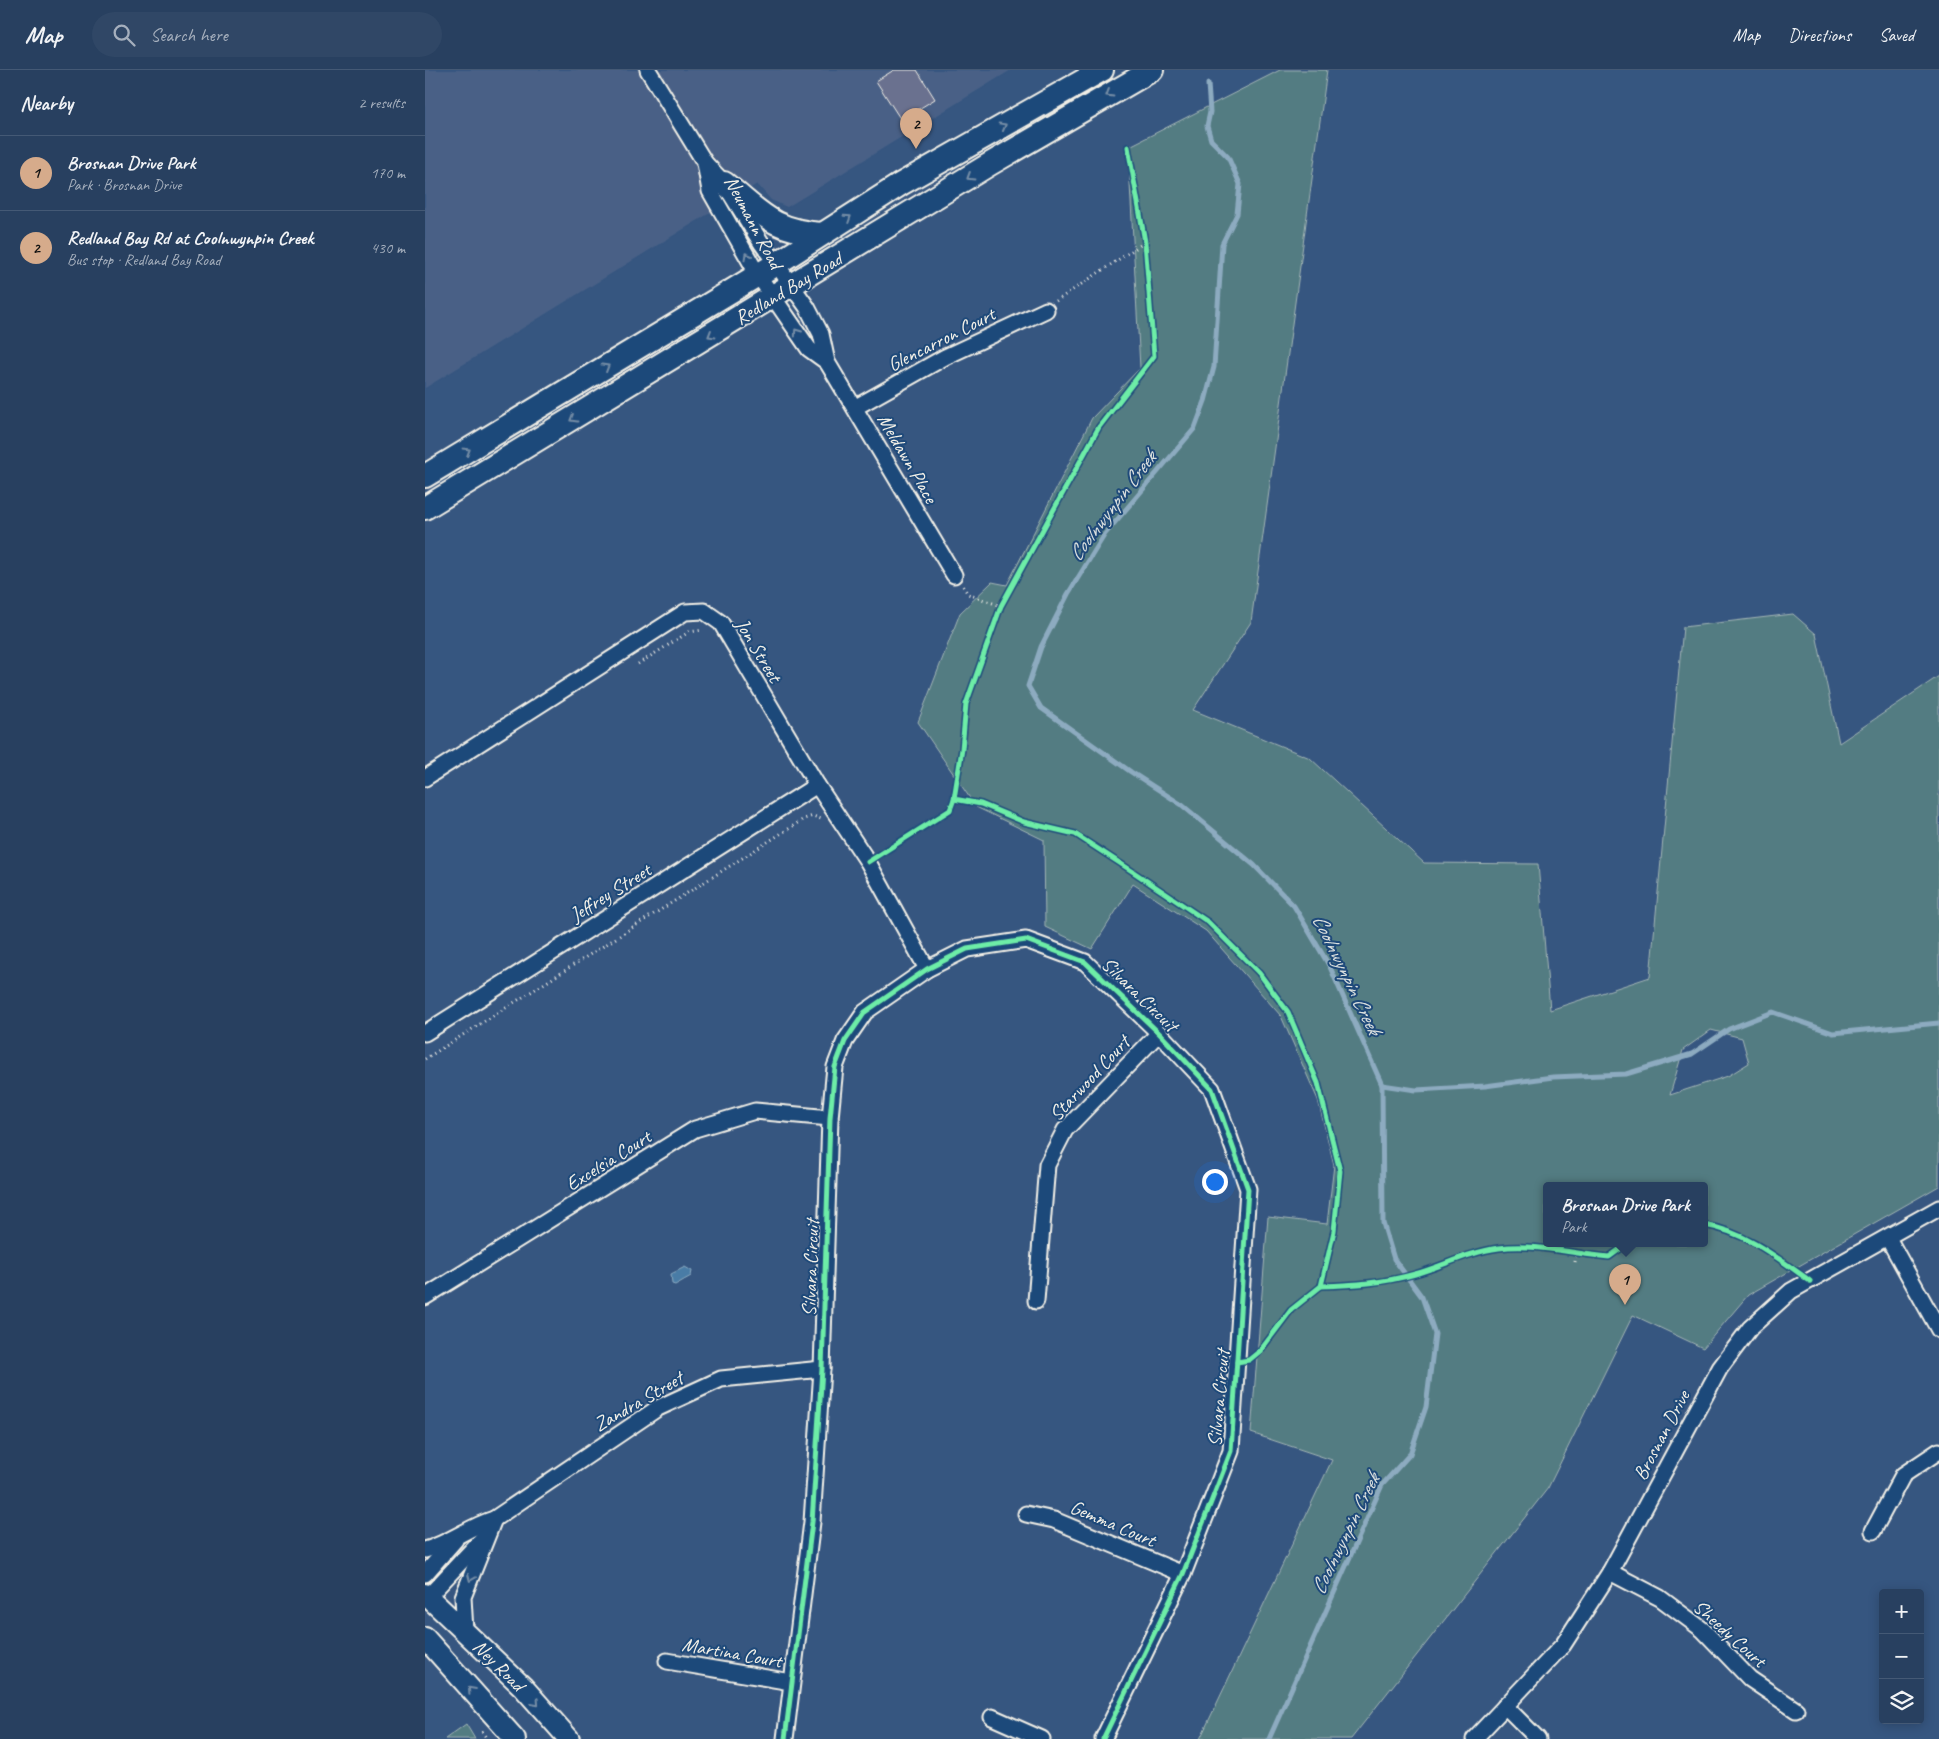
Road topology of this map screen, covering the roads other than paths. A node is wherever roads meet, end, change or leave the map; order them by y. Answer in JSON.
{"nodes":[{"id":1,"x":648,"y":70,"type":"edge"},
{"id":2,"x":1103,"y":70,"type":"edge"},
{"id":3,"x":1152,"y":70,"type":"edge"},
{"id":4,"x":705,"y":163,"type":"junction"},
{"id":5,"x":724,"y":183,"type":"junction"},
{"id":6,"x":822,"y":234,"type":"junction"},
{"id":7,"x":767,"y":269,"type":"junction"},
{"id":8,"x":783,"y":291,"type":"junction"},
{"id":9,"x":1046,"y":310,"type":"road end"},
{"id":10,"x":827,"y":362,"type":"junction"},
{"id":11,"x":856,"y":407,"type":"junction"},
{"id":12,"x":425,"y":476,"type":"edge"},
{"id":13,"x":425,"y":508,"type":"edge"},
{"id":14,"x":954,"y":574,"type":"road end"},
{"id":15,"x":425,"y":778,"type":"edge"},
{"id":16,"x":817,"y":785,"type":"junction"},
{"id":17,"x":927,"y":969,"type":"junction"},
{"id":18,"x":1159,"y":1033,"type":"junction"},
{"id":19,"x":425,"y":1034,"type":"edge"},
{"id":20,"x":830,"y":1118,"type":"junction"},
{"id":21,"x":1939,"y":1208,"type":"edge"},
{"id":22,"x":1888,"y":1238,"type":"junction"},
{"id":23,"x":425,"y":1297,"type":"edge"},
{"id":24,"x":1036,"y":1301,"type":"dead end"},
{"id":25,"x":1939,"y":1330,"type":"edge"},
{"id":26,"x":822,"y":1369,"type":"junction"},
{"id":27,"x":1939,"y":1451,"type":"edge"},
{"id":28,"x":1027,"y":1514,"type":"dead end"},
{"id":29,"x":494,"y":1518,"type":"junction"},
{"id":30,"x":1873,"y":1531,"type":"dead end"},
{"id":31,"x":488,"y":1533,"type":"junction"},
{"id":32,"x":460,"y":1536,"type":"junction"},
{"id":33,"x":425,"y":1550,"type":"edge"},
{"id":34,"x":1611,"y":1572,"type":"junction"},
{"id":35,"x":425,"y":1574,"type":"edge"},
{"id":36,"x":1183,"y":1574,"type":"junction"},
{"id":37,"x":426,"y":1597,"type":"edge"},
{"id":38,"x":465,"y":1631,"type":"junction"},
{"id":39,"x":425,"y":1638,"type":"edge"},
{"id":40,"x":667,"y":1661,"type":"dead end"},
{"id":41,"x":791,"y":1682,"type":"junction"},
{"id":42,"x":1505,"y":1706,"type":"junction"},
{"id":43,"x":1796,"y":1710,"type":"dead end"},
{"id":44,"x":992,"y":1717,"type":"dead end"},
{"id":45,"x":507,"y":1736,"type":"edge"},
{"id":46,"x":569,"y":1739,"type":"edge"},
{"id":47,"x":785,"y":1739,"type":"edge"},
{"id":48,"x":1042,"y":1739,"type":"edge"},
{"id":49,"x":1103,"y":1739,"type":"edge"},
{"id":50,"x":1474,"y":1739,"type":"edge"},
{"id":51,"x":1538,"y":1739,"type":"edge"}],
"edges":[{"from":1,"to":4,"type":"street","name":"Neumann Road"},
{"from":6,"to":2,"type":"main road","name":"Redland Bay Road","one_way":true},
{"from":3,"to":8,"type":"main road","name":"Redland Bay Road","one_way":true},
{"from":4,"to":5,"type":"street","name":"Neumann Road"},
{"from":7,"to":4,"type":"street","name":"Neumann Road","one_way":true},
{"from":5,"to":6,"type":"main road"},
{"from":5,"to":7,"type":"street","name":"Neumann Road"},
{"from":6,"to":7,"type":"main road","name":"Redland Bay Road"},
{"from":7,"to":8,"type":"street","name":"Neumann Road"},
{"from":7,"to":8,"type":"street","name":"Neumann Road"},
{"from":12,"to":7,"type":"main road","name":"Redland Bay Road","one_way":true},
{"from":10,"to":8,"type":"street","name":"Meldawn Place","one_way":true},
{"from":8,"to":10,"type":"street","name":"Meldawn Place"},
{"from":8,"to":13,"type":"main road","name":"Redland Bay Road","one_way":true},
{"from":9,"to":11,"type":"street","name":"Glencarron Court"},
{"from":10,"to":11,"type":"street","name":"Meldawn Place"},
{"from":11,"to":14,"type":"street","name":"Meldawn Place"},
{"from":15,"to":16,"type":"street","name":"Jon Street"},
{"from":16,"to":17,"type":"street","name":"Jon Street"},
{"from":16,"to":19,"type":"street","name":"Jeffrey Street"},
{"from":17,"to":18,"type":"street","name":"Silvara Circuit"},
{"from":17,"to":20,"type":"street","name":"Silvara Circuit"},
{"from":18,"to":24,"type":"street","name":"Starwood Court"},
{"from":18,"to":36,"type":"street","name":"Silvara Circuit"},
{"from":20,"to":23,"type":"street","name":"Excelsia Court"},
{"from":20,"to":26,"type":"street","name":"Silvara Circuit"},
{"from":21,"to":22,"type":"street","name":"Brosnan Drive"},
{"from":22,"to":25,"type":"street"},
{"from":22,"to":34,"type":"street","name":"Brosnan Drive"},
{"from":26,"to":29,"type":"street","name":"Zandra Street"},
{"from":26,"to":41,"type":"street","name":"Silvara Circuit"},
{"from":27,"to":30,"type":"street"},
{"from":28,"to":36,"type":"street","name":"Gemma Court"},
{"from":29,"to":31,"type":"street"},
{"from":29,"to":32,"type":"street","name":"Zandra Street"},
{"from":31,"to":37,"type":"street"},
{"from":31,"to":38,"type":"street","one_way":true},
{"from":32,"to":33,"type":"street","name":"Zandra Street"},
{"from":32,"to":35,"type":"street","name":"Zandra Street"},
{"from":34,"to":42,"type":"street","name":"Brosnan Drive"},
{"from":34,"to":43,"type":"street","name":"Sheedy Court"},
{"from":36,"to":49,"type":"street","name":"Silvara Circuit"},
{"from":37,"to":38,"type":"main road","name":"Ney Road"},
{"from":38,"to":46,"type":"main road","name":"Ney Road","one_way":true},
{"from":45,"to":39,"type":"main road","name":"Ney Road","one_way":true},
{"from":40,"to":41,"type":"street","name":"Martina Court"},
{"from":41,"to":47,"type":"street","name":"Silvara Circuit"},
{"from":42,"to":50,"type":"street","name":"Brosnan Drive"},
{"from":42,"to":51,"type":"street"},
{"from":44,"to":48,"type":"street"}]}
